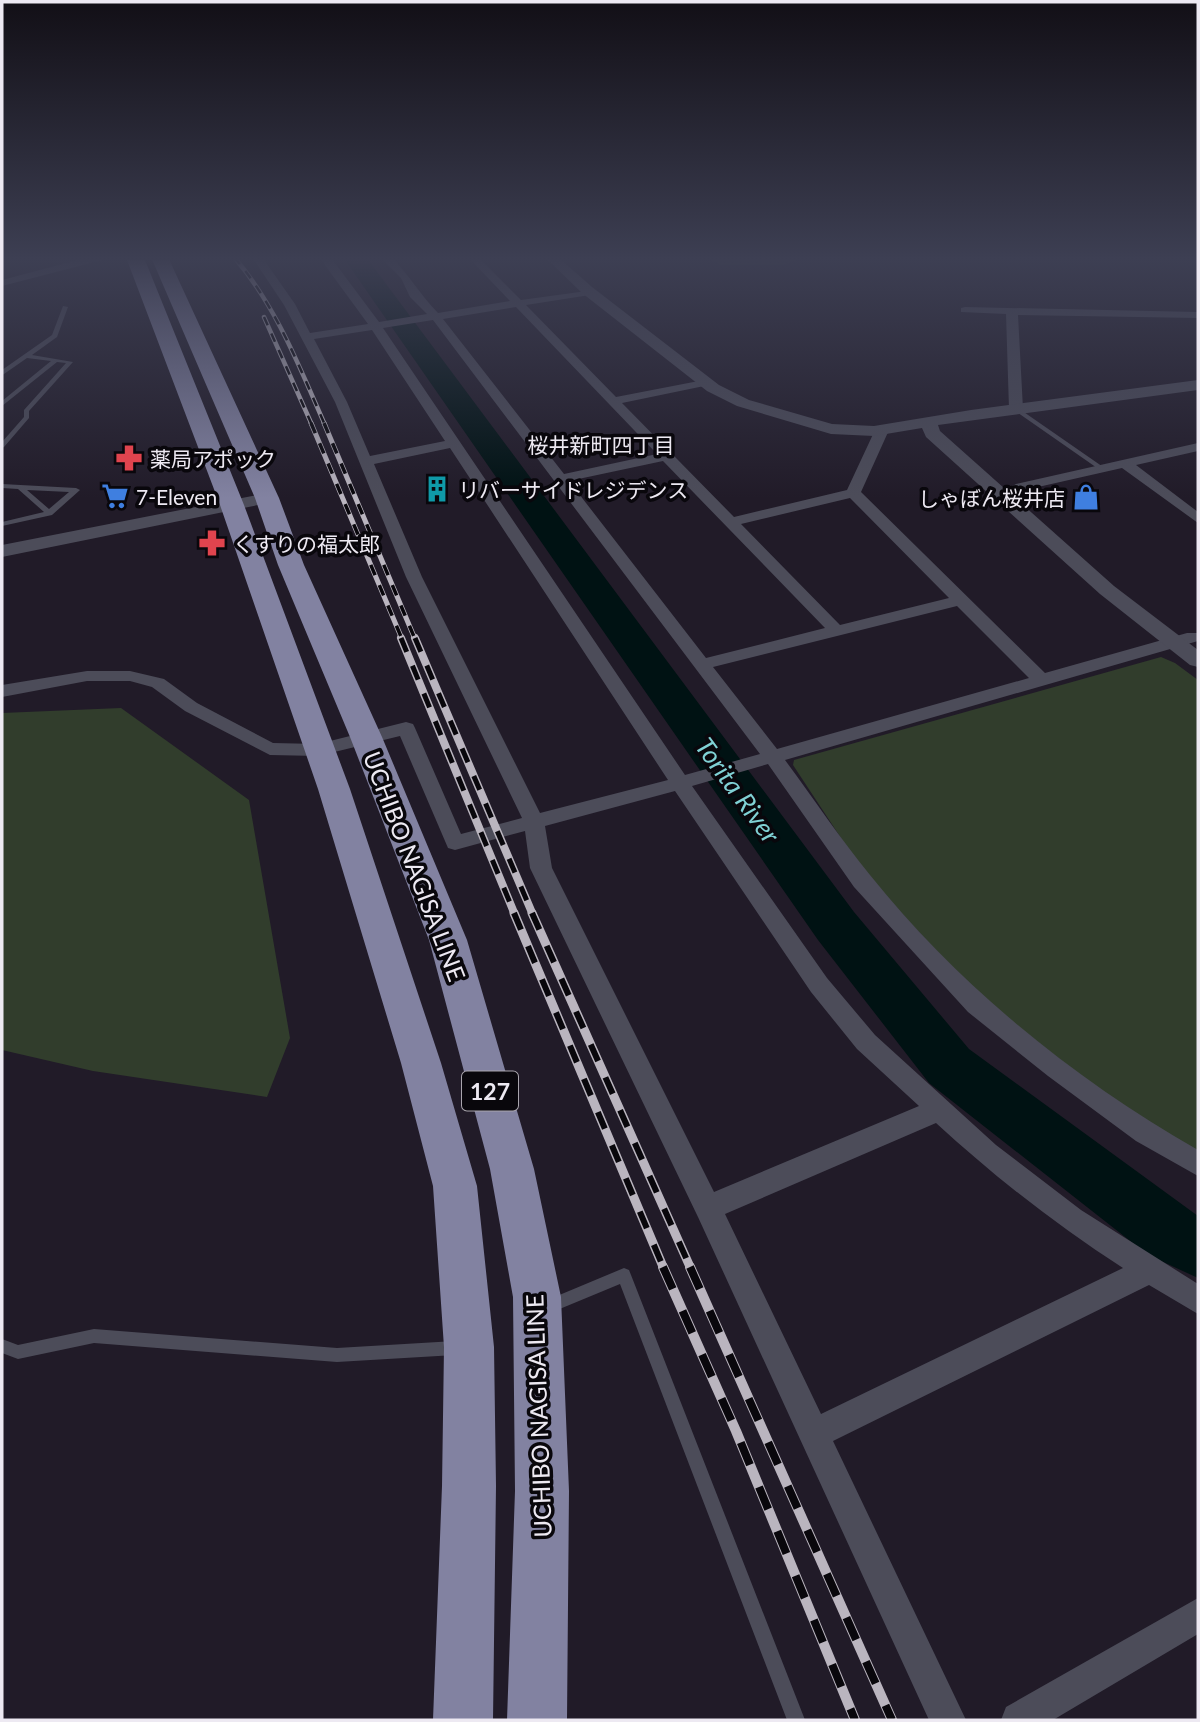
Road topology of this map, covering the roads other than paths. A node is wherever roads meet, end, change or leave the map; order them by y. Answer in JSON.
{"nodes":[{"id":1,"x":53,"y":337,"type":"edge"},
{"id":2,"x":173,"y":337,"type":"edge"},
{"id":3,"x":189,"y":337,"type":"edge"},
{"id":4,"x":307,"y":337,"type":"edge"},
{"id":5,"x":385,"y":337,"type":"edge"},
{"id":6,"x":447,"y":337,"type":"edge"},
{"id":7,"x":553,"y":337,"type":"edge"},
{"id":8,"x":648,"y":337,"type":"edge"},
{"id":9,"x":1013,"y":337,"type":"edge"},
{"id":10,"x":26,"y":356,"type":"junction"},
{"id":11,"x":56,"y":360,"type":"junction"},
{"id":12,"x":2,"y":373,"type":"edge"},
{"id":13,"x":705,"y":382,"type":"junction"},
{"id":14,"x":1198,"y":385,"type":"edge"},
{"id":15,"x":614,"y":401,"type":"junction"},
{"id":16,"x":2,"y":404,"type":"edge"},
{"id":17,"x":1016,"y":410,"type":"junction"},
{"id":18,"x":929,"y":422,"type":"junction"},
{"id":19,"x":882,"y":430,"type":"junction"},
{"id":20,"x":4,"y":441,"type":"edge"},
{"id":21,"x":453,"y":443,"type":"junction"},
{"id":22,"x":1198,"y":447,"type":"edge"},
{"id":23,"x":666,"y":456,"type":"junction"},
{"id":24,"x":366,"y":461,"type":"junction"},
{"id":25,"x":1124,"y":463,"type":"junction"},
{"id":26,"x":1102,"y":468,"type":"junction"},
{"id":27,"x":560,"y":479,"type":"junction"},
{"id":28,"x":2,"y":486,"type":"edge"},
{"id":29,"x":19,"y":486,"type":"junction"},
{"id":30,"x":1016,"y":488,"type":"junction"},
{"id":31,"x":853,"y":493,"type":"junction"},
{"id":32,"x":249,"y":501,"type":"junction"},
{"id":33,"x":49,"y":513,"type":"junction"},
{"id":34,"x":1198,"y":519,"type":"edge"},
{"id":35,"x":730,"y":522,"type":"junction"},
{"id":36,"x":2,"y":524,"type":"edge"},
{"id":37,"x":2,"y":551,"type":"edge"},
{"id":38,"x":961,"y":600,"type":"junction"},
{"id":39,"x":837,"y":631,"type":"junction"},
{"id":40,"x":1188,"y":640,"type":"edge"},
{"id":41,"x":1198,"y":660,"type":"edge"},
{"id":42,"x":702,"y":664,"type":"junction"},
{"id":43,"x":1041,"y":680,"type":"junction"},
{"id":44,"x":2,"y":691,"type":"edge"},
{"id":45,"x":366,"y":737,"type":"junction"},
{"id":46,"x":317,"y":750,"type":"junction"},
{"id":47,"x":765,"y":758,"type":"junction"},
{"id":48,"x":680,"y":783,"type":"junction"},
{"id":49,"x":534,"y":821,"type":"junction"},
{"id":50,"x":938,"y":1110,"type":"junction"},
{"id":51,"x":1198,"y":1164,"type":"edge"},
{"id":52,"x":708,"y":1209,"type":"junction"},
{"id":53,"x":1150,"y":1270,"type":"junction"},
{"id":54,"x":1198,"y":1300,"type":"edge"},
{"id":55,"x":538,"y":1311,"type":"junction"},
{"id":56,"x":2,"y":1346,"type":"edge"},
{"id":57,"x":468,"y":1347,"type":"junction"},
{"id":58,"x":814,"y":1434,"type":"junction"},
{"id":59,"x":1198,"y":1615,"type":"edge"},
{"id":60,"x":463,"y":1720,"type":"edge"},
{"id":61,"x":537,"y":1720,"type":"edge"},
{"id":62,"x":796,"y":1720,"type":"edge"},
{"id":63,"x":948,"y":1720,"type":"edge"},
{"id":64,"x":1019,"y":1720,"type":"edge"}],
"edges":[{"from":1,"to":10,"type":"lane"},
{"from":2,"to":32,"type":"highway","name":"UCHIBO NAGISA LINE","number":"127"},
{"from":3,"to":32,"type":"highway","name":"UCHIBO NAGISA LINE","number":"127"},
{"from":4,"to":24,"type":"street"},
{"from":5,"to":21,"type":"street"},
{"from":6,"to":27,"type":"street"},
{"from":7,"to":15,"type":"street"},
{"from":8,"to":13,"type":"street"},
{"from":9,"to":17,"type":"street"},
{"from":10,"to":11,"type":"lane"},
{"from":10,"to":12,"type":"lane"},
{"from":11,"to":16,"type":"lane"},
{"from":11,"to":20,"type":"lane"},
{"from":13,"to":15,"type":"street"},
{"from":13,"to":19,"type":"street"},
{"from":14,"to":17,"type":"street"},
{"from":15,"to":23,"type":"street"},
{"from":17,"to":18,"type":"street"},
{"from":17,"to":26,"type":"lane"},
{"from":18,"to":19,"type":"street"},
{"from":18,"to":30,"type":"street"},
{"from":18,"to":40,"type":"street"},
{"from":19,"to":31,"type":"street"},
{"from":21,"to":24,"type":"street"},
{"from":21,"to":48,"type":"street"},
{"from":22,"to":25,"type":"street"},
{"from":23,"to":27,"type":"street"},
{"from":23,"to":35,"type":"street"},
{"from":24,"to":49,"type":"street"},
{"from":25,"to":26,"type":"street"},
{"from":25,"to":34,"type":"street"},
{"from":26,"to":30,"type":"street"},
{"from":27,"to":42,"type":"street"},
{"from":28,"to":29,"type":"lane"},
{"from":29,"to":33,"type":"lane"},
{"from":29,"to":33,"type":"lane"},
{"from":30,"to":40,"type":"street"},
{"from":31,"to":35,"type":"street"},
{"from":31,"to":38,"type":"street"},
{"from":32,"to":37,"type":"street"},
{"from":32,"to":45,"type":"highway","name":"UCHIBO NAGISA LINE","number":"127"},
{"from":32,"to":46,"type":"highway","name":"UCHIBO NAGISA LINE","number":"127"},
{"from":33,"to":36,"type":"lane"},
{"from":35,"to":39,"type":"street"},
{"from":38,"to":39,"type":"street"},
{"from":38,"to":43,"type":"street"},
{"from":39,"to":42,"type":"street"},
{"from":40,"to":41,"type":"street"},
{"from":40,"to":43,"type":"street"},
{"from":42,"to":47,"type":"street"},
{"from":43,"to":47,"type":"street"},
{"from":44,"to":46,"type":"street"},
{"from":45,"to":46,"type":"street"},
{"from":45,"to":49,"type":"street"},
{"from":45,"to":55,"type":"highway","name":"UCHIBO NAGISA LINE","number":"127"},
{"from":46,"to":57,"type":"highway","name":"UCHIBO NAGISA LINE","number":"127"},
{"from":47,"to":48,"type":"street"},
{"from":47,"to":51,"type":"street"},
{"from":48,"to":49,"type":"street"},
{"from":48,"to":50,"type":"street"},
{"from":49,"to":52,"type":"street"},
{"from":50,"to":52,"type":"street"},
{"from":50,"to":53,"type":"street"},
{"from":52,"to":58,"type":"street"},
{"from":53,"to":54,"type":"street"},
{"from":53,"to":58,"type":"street"},
{"from":55,"to":61,"type":"highway","name":"UCHIBO NAGISA LINE","number":"127"},
{"from":55,"to":62,"type":"lane"},
{"from":56,"to":57,"type":"lane"},
{"from":57,"to":60,"type":"highway","name":"UCHIBO NAGISA LINE","number":"127"},
{"from":58,"to":63,"type":"street"},
{"from":59,"to":64,"type":"street"}]}
